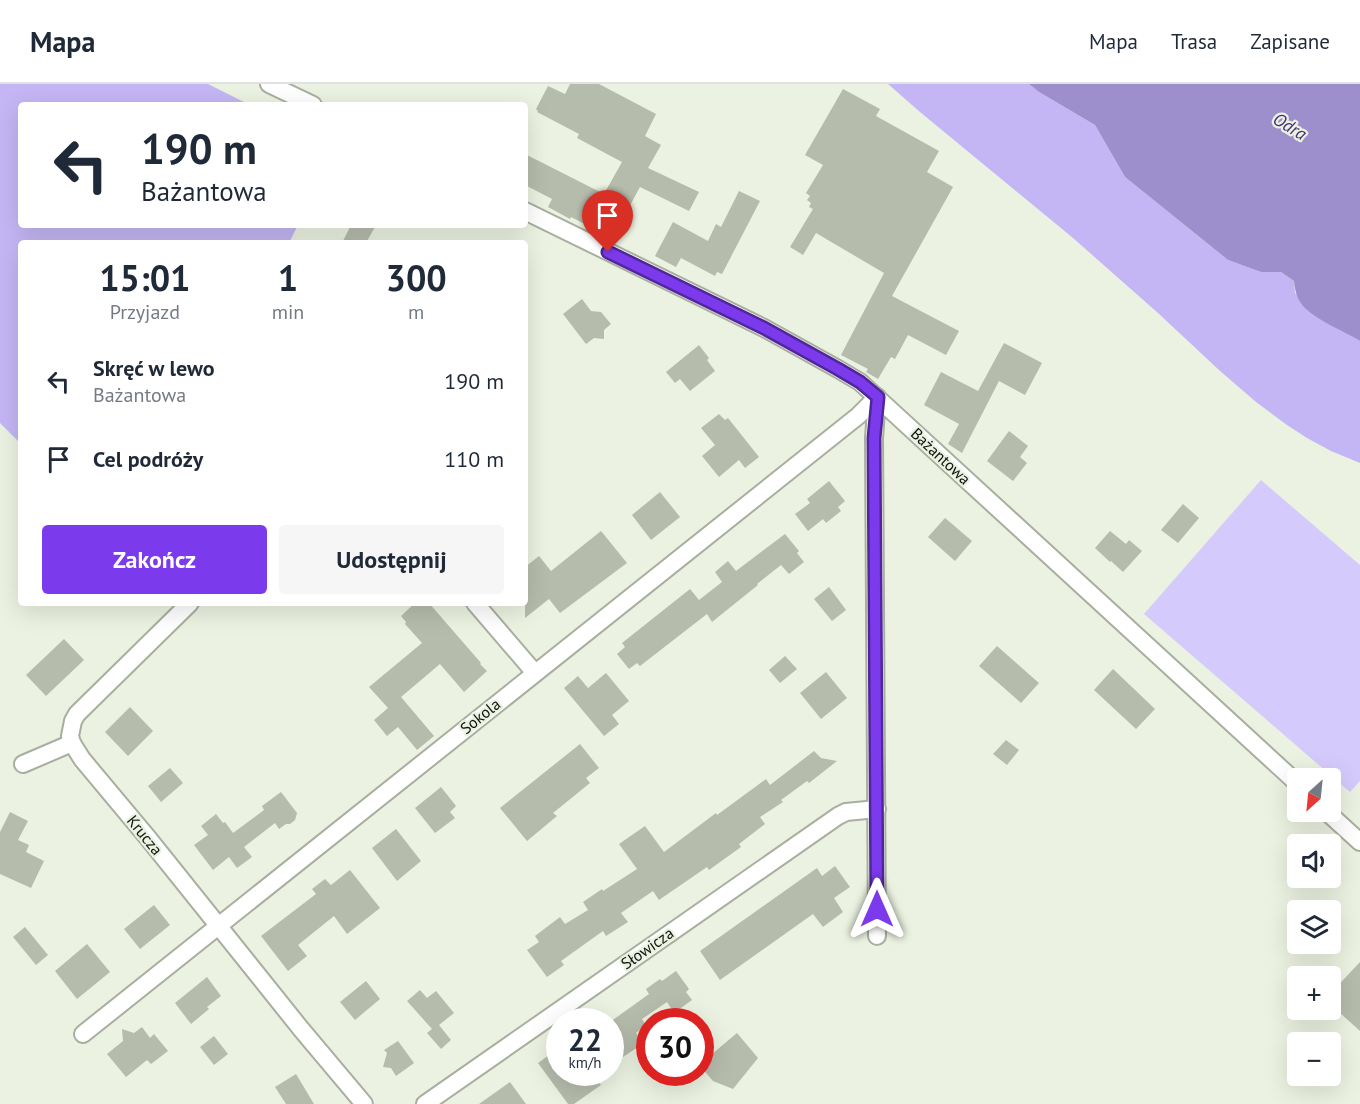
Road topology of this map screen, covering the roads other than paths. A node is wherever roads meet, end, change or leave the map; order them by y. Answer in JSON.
{"nodes":[{"id":1,"x":270,"y":84,"type":"edge"},
{"id":2,"x":307,"y":102,"type":"edge"},
{"id":3,"x":528,"y":213,"type":"edge"},
{"id":4,"x":878,"y":397,"type":"junction"},
{"id":5,"x":187,"y":606,"type":"edge"},
{"id":6,"x":478,"y":606,"type":"edge"},
{"id":7,"x":535,"y":672,"type":"junction"},
{"id":8,"x":72,"y":743,"type":"junction"},
{"id":9,"x":23,"y":765,"type":"dead end"},
{"id":10,"x":1287,"y":774,"type":"edge"},
{"id":11,"x":877,"y":809,"type":"junction"},
{"id":12,"x":1338,"y":822,"type":"edge"},
{"id":13,"x":1360,"y":842,"type":"edge"},
{"id":14,"x":219,"y":927,"type":"junction"},
{"id":15,"x":877,"y":936,"type":"dead end"},
{"id":16,"x":83,"y":1034,"type":"dead end"},
{"id":17,"x":364,"y":1104,"type":"edge"},
{"id":18,"x":425,"y":1104,"type":"edge"}],
"edges":[{"from":1,"to":2,"type":"street"},
{"from":3,"to":4,"type":"street","name":"Bażantowa"},
{"from":4,"to":7,"type":"street","name":"Sokola"},
{"from":4,"to":10,"type":"street","name":"Bażantowa"},
{"from":4,"to":11,"type":"street"},
{"from":5,"to":8,"type":"street"},
{"from":6,"to":7,"type":"street"},
{"from":7,"to":14,"type":"street","name":"Sokola"},
{"from":8,"to":9,"type":"street"},
{"from":8,"to":14,"type":"street","name":"Krucza"},
{"from":11,"to":15,"type":"street"},
{"from":11,"to":18,"type":"street","name":"Słowicza"},
{"from":12,"to":13,"type":"street"},
{"from":14,"to":16,"type":"street","name":"Sokola"},
{"from":14,"to":17,"type":"street"}]}
